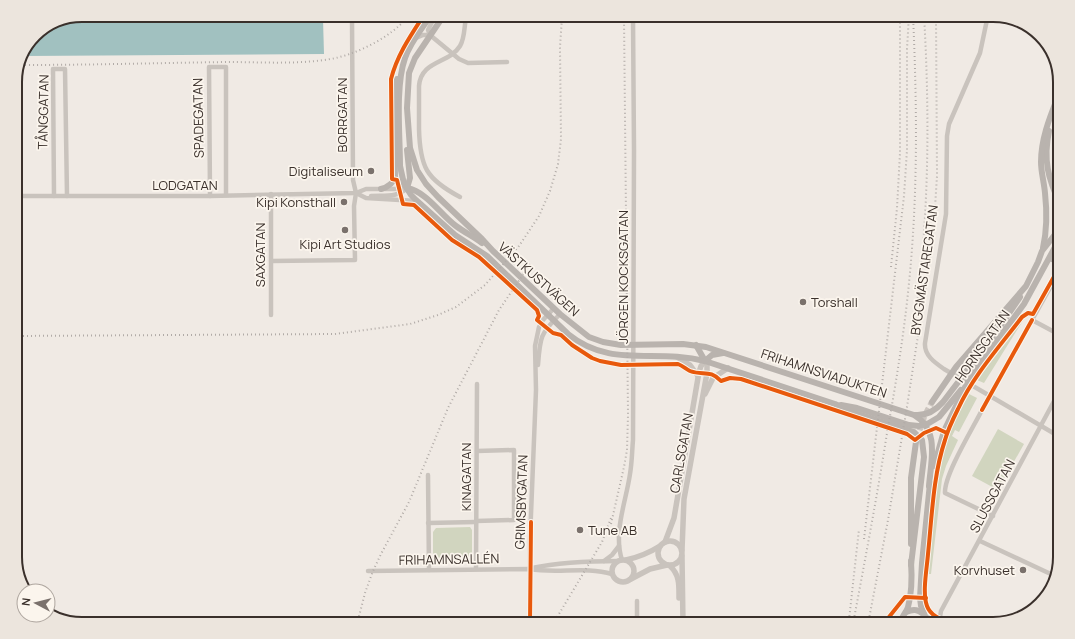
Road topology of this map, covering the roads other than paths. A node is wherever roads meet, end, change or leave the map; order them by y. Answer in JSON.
{"nodes":[{"id":1,"x":352,"y":22,"type":"edge"},
{"id":2,"x":425,"y":22,"type":"edge"},
{"id":3,"x":432,"y":22,"type":"edge"},
{"id":4,"x":439,"y":22,"type":"edge"},
{"id":5,"x":465,"y":22,"type":"edge"},
{"id":6,"x":632,"y":22,"type":"edge"},
{"id":7,"x":987,"y":22,"type":"edge"},
{"id":8,"x":430,"y":35,"type":"junction"},
{"id":9,"x":415,"y":38,"type":"junction"},
{"id":10,"x":452,"y":53,"type":"junction"},
{"id":11,"x":405,"y":58,"type":"junction"},
{"id":12,"x":506,"y":62,"type":"dead end"},
{"id":13,"x":1053,"y":110,"type":"edge"},
{"id":14,"x":1053,"y":117,"type":"edge"},
{"id":15,"x":408,"y":120,"type":"junction"},
{"id":16,"x":1053,"y":186,"type":"edge"},
{"id":17,"x":407,"y":188,"type":"junction"},
{"id":18,"x":381,"y":189,"type":"junction"},
{"id":19,"x":356,"y":193,"type":"junction"},
{"id":20,"x":271,"y":194,"type":"junction"},
{"id":21,"x":226,"y":195,"type":"junction"},
{"id":22,"x":22,"y":196,"type":"edge"},
{"id":23,"x":54,"y":196,"type":"junction"},
{"id":24,"x":67,"y":196,"type":"junction"},
{"id":25,"x":210,"y":196,"type":"junction"},
{"id":26,"x":460,"y":197,"type":"dead end"},
{"id":27,"x":366,"y":198,"type":"junction"},
{"id":28,"x":418,"y":202,"type":"junction"},
{"id":29,"x":1053,"y":237,"type":"edge"},
{"id":30,"x":491,"y":249,"type":"junction"},
{"id":31,"x":1042,"y":251,"type":"junction"},
{"id":32,"x":1053,"y":253,"type":"edge"},
{"id":33,"x":1053,"y":258,"type":"edge"},
{"id":34,"x":271,"y":261,"type":"junction"},
{"id":35,"x":1047,"y":265,"type":"junction"},
{"id":36,"x":1053,"y":282,"type":"edge"},
{"id":37,"x":1026,"y":286,"type":"junction"},
{"id":38,"x":554,"y":308,"type":"junction"},
{"id":39,"x":548,"y":314,"type":"junction"},
{"id":40,"x":560,"y":314,"type":"junction"},
{"id":41,"x":271,"y":315,"type":"dead end"},
{"id":42,"x":553,"y":321,"type":"junction"},
{"id":43,"x":1053,"y":331,"type":"edge"},
{"id":44,"x":696,"y":346,"type":"junction"},
{"id":45,"x":726,"y":353,"type":"junction"},
{"id":46,"x":673,"y":355,"type":"junction"},
{"id":47,"x":705,"y":360,"type":"junction"},
{"id":48,"x":726,"y":368,"type":"junction"},
{"id":49,"x":698,"y":377,"type":"junction"},
{"id":50,"x":536,"y":380,"type":"junction"},
{"id":51,"x":478,"y":384,"type":"dead end"},
{"id":52,"x":960,"y":388,"type":"junction"},
{"id":53,"x":932,"y":402,"type":"tunnel mouth"},
{"id":54,"x":701,"y":403,"type":"junction"},
{"id":55,"x":1053,"y":403,"type":"edge"},
{"id":56,"x":982,"y":410,"type":"dead end"},
{"id":57,"x":914,"y":415,"type":"junction"},
{"id":58,"x":926,"y":425,"type":"junction"},
{"id":59,"x":1041,"y":426,"type":"junction"},
{"id":60,"x":911,"y":428,"type":"junction"},
{"id":61,"x":1053,"y":433,"type":"edge"},
{"id":62,"x":916,"y":442,"type":"tunnel mouth"},
{"id":63,"x":477,"y":451,"type":"junction"},
{"id":64,"x":428,"y":475,"type":"dead end"},
{"id":65,"x":929,"y":486,"type":"junction"},
{"id":66,"x":993,"y":516,"type":"junction"},
{"id":67,"x":476,"y":521,"type":"junction"},
{"id":68,"x":428,"y":522,"type":"junction"},
{"id":69,"x":980,"y":541,"type":"junction"},
{"id":70,"x":663,"y":544,"type":"junction"},
{"id":71,"x":619,"y":546,"type":"junction"},
{"id":72,"x":682,"y":553,"type":"junction"},
{"id":73,"x":622,"y":560,"type":"junction"},
{"id":74,"x":604,"y":561,"type":"junction"},
{"id":75,"x":911,"y":565,"type":"junction"},
{"id":76,"x":669,"y":566,"type":"junction"},
{"id":77,"x":476,"y":569,"type":"junction"},
{"id":78,"x":530,"y":569,"type":"junction"},
{"id":79,"x":429,"y":570,"type":"junction"},
{"id":80,"x":368,"y":571,"type":"dead end"},
{"id":81,"x":612,"y":574,"type":"junction"},
{"id":82,"x":1051,"y":574,"type":"edge"},
{"id":83,"x":631,"y":579,"type":"junction"},
{"id":84,"x":637,"y":601,"type":"dead end"},
{"id":85,"x":906,"y":612,"type":"junction"},
{"id":86,"x":924,"y":615,"type":"junction"},
{"id":87,"x":530,"y":617,"type":"edge"},
{"id":88,"x":637,"y":617,"type":"edge"},
{"id":89,"x":681,"y":617,"type":"edge"},
{"id":90,"x":682,"y":617,"type":"edge"},
{"id":91,"x":902,"y":617,"type":"edge"},
{"id":92,"x":928,"y":617,"type":"edge"},
{"id":93,"x":941,"y":617,"type":"edge"}],
"edges":[{"from":1,"to":19,"type":"street","name":"BORRGATAN"},
{"from":2,"to":9,"type":"main road","name":"VÄSTKUSTVÄGEN"},
{"from":3,"to":8,"type":"street"},
{"from":4,"to":8,"type":"main road","name":"VÄSTKUSTVÄGEN"},
{"from":5,"to":10,"type":"street"},
{"from":6,"to":71,"type":"street","name":"JÖRGEN KOCKSGATAN"},
{"from":7,"to":59,"type":"street","name":"BYGGMÄSTAREGATAN"},
{"from":8,"to":9,"type":"street"},
{"from":8,"to":10,"type":"street"},
{"from":8,"to":15,"type":"main road","name":"VÄSTKUSTVÄGEN"},
{"from":9,"to":11,"type":"main road","name":"VÄSTKUSTVÄGEN"},
{"from":10,"to":12,"type":"street"},
{"from":10,"to":26,"type":"street"},
{"from":11,"to":17,"type":"main road","name":"VÄSTKUSTVÄGEN"},
{"from":11,"to":18,"type":"main road"},
{"from":13,"to":31,"type":"main road"},
{"from":14,"to":16,"type":"main road"},
{"from":15,"to":17,"type":"main road","name":"VÄSTKUSTVÄGEN"},
{"from":15,"to":30,"type":"main road","name":"VÄSTKUSTVÄGEN"},
{"from":17,"to":18,"type":"street","name":"LODGATAN"},
{"from":17,"to":27,"type":"street"},
{"from":17,"to":28,"type":"main road","name":"VÄSTKUSTVÄGEN"},
{"from":17,"to":30,"type":"main road"},
{"from":18,"to":19,"type":"street","name":"LODGATAN"},
{"from":19,"to":20,"type":"street","name":"LODGATAN"},
{"from":19,"to":27,"type":"street","name":"LODGATAN"},
{"from":19,"to":34,"type":"street","name":"BORRGATAN"},
{"from":20,"to":21,"type":"street","name":"LODGATAN"},
{"from":20,"to":34,"type":"street","name":"SAXGATAN"},
{"from":21,"to":25,"type":"street","name":"LODGATAN"},
{"from":21,"to":25,"type":"street","name":"SPADEGATAN"},
{"from":22,"to":23,"type":"street","name":"LODGATAN"},
{"from":23,"to":24,"type":"street","name":"LODGATAN"},
{"from":23,"to":24,"type":"street","name":"TÅNGGATAN"},
{"from":24,"to":25,"type":"street","name":"LODGATAN"},
{"from":27,"to":28,"type":"street","name":"LODGATAN"},
{"from":28,"to":39,"type":"main road","name":"VÄSTKUSTVÄGEN"},
{"from":29,"to":31,"type":"main road","name":"HORNSGATAN"},
{"from":30,"to":38,"type":"main road","name":"VÄSTKUSTVÄGEN"},
{"from":31,"to":37,"type":"main road","name":"HORNSGATAN"},
{"from":32,"to":35,"type":"main road","name":"HORNSGATAN"},
{"from":33,"to":35,"type":"main road"},
{"from":34,"to":41,"type":"street","name":"SAXGATAN"},
{"from":35,"to":52,"type":"main road","name":"HORNSGATAN"},
{"from":36,"to":43,"type":"street"},
{"from":37,"to":52,"type":"main road","name":"FRIHAMNSVIADUKTEN"},
{"from":37,"to":53,"type":"main road","name":"HORNSGATAN"},
{"from":38,"to":39,"type":"street","name":"GRIMSBYGATAN"},
{"from":38,"to":40,"type":"main road","name":"VÄSTKUSTVÄGEN"},
{"from":39,"to":42,"type":"main road","name":"VÄSTKUSTVÄGEN"},
{"from":39,"to":50,"type":"street","name":"GRIMSBYGATAN"},
{"from":40,"to":42,"type":"street","name":"GRIMSBYGATAN"},
{"from":40,"to":44,"type":"main road","name":"VÄSTKUSTVÄGEN"},
{"from":42,"to":46,"type":"main road","name":"VÄSTKUSTVÄGEN"},
{"from":42,"to":50,"type":"street","name":"GRIMSBYGATAN"},
{"from":44,"to":45,"type":"main road","name":"VÄSTKUSTVÄGEN"},
{"from":44,"to":47,"type":"main road"},
{"from":45,"to":47,"type":"main road"},
{"from":45,"to":57,"type":"main road","name":"FRIHAMNSVIADUKTEN"},
{"from":46,"to":47,"type":"main road","name":"FRIHAMNSVIADUKTEN"},
{"from":46,"to":49,"type":"street"},
{"from":47,"to":48,"type":"main road","name":"FRIHAMNSVIADUKTEN"},
{"from":47,"to":49,"type":"street","name":"CARLSGATAN"},
{"from":47,"to":54,"type":"street","name":"CARLSGATAN"},
{"from":48,"to":54,"type":"street"},
{"from":48,"to":60,"type":"main road","name":"FRIHAMNSVIADUKTEN"},
{"from":49,"to":70,"type":"street","name":"CARLSGATAN"},
{"from":50,"to":78,"type":"street","name":"GRIMSBYGATAN"},
{"from":51,"to":63,"type":"street","name":"KINAGATAN"},
{"from":52,"to":57,"type":"main road","name":"FRIHAMNSVIADUKTEN"},
{"from":52,"to":58,"type":"main road","name":"FRIHAMNSVIADUKTEN"},
{"from":52,"to":65,"type":"main road","name":"HORNSGATAN"},
{"from":54,"to":72,"type":"street","name":"CARLSGATAN"},
{"from":55,"to":59,"type":"street","name":"SLUSSGATAN"},
{"from":56,"to":66,"type":"street"},
{"from":57,"to":58,"type":"main road","name":"FRIHAMNSVIADUKTEN"},
{"from":58,"to":60,"type":"main road","name":"FRIHAMNSVIADUKTEN"},
{"from":58,"to":65,"type":"main road"},
{"from":59,"to":61,"type":"street","name":"BYGGMÄSTAREGATAN"},
{"from":59,"to":66,"type":"street","name":"SLUSSGATAN"},
{"from":60,"to":75,"type":"main road"},
{"from":62,"to":75,"type":"main road"},
{"from":63,"to":67,"type":"street","name":"KINAGATAN"},
{"from":63,"to":67,"type":"street"},
{"from":64,"to":68,"type":"street"},
{"from":65,"to":86,"type":"main road","name":"HORNSGATAN"},
{"from":66,"to":69,"type":"street","name":"SLUSSGATAN"},
{"from":67,"to":68,"type":"street"},
{"from":67,"to":77,"type":"street","name":"KINAGATAN"},
{"from":68,"to":79,"type":"street"},
{"from":69,"to":82,"type":"street"},
{"from":69,"to":93,"type":"street","name":"SLUSSGATAN"},
{"from":70,"to":72,"type":"street"},
{"from":70,"to":73,"type":"street","name":"FRIHAMNSALLÉN"},
{"from":70,"to":76,"type":"street"},
{"from":71,"to":73,"type":"street","name":"JÖRGEN KOCKSGATAN"},
{"from":71,"to":74,"type":"street"},
{"from":72,"to":76,"type":"street"},
{"from":72,"to":90,"type":"street","name":"CARLSGATAN"},
{"from":73,"to":74,"type":"street","name":"FRIHAMNSALLÉN"},
{"from":73,"to":81,"type":"street"},
{"from":73,"to":83,"type":"street"},
{"from":74,"to":78,"type":"street","name":"FRIHAMNSALLÉN"},
{"from":75,"to":85,"type":"main road"},
{"from":76,"to":83,"type":"street"},
{"from":76,"to":89,"type":"street","name":"CARLSGATAN"},
{"from":77,"to":78,"type":"street","name":"FRIHAMNSALLÉN"},
{"from":77,"to":79,"type":"street","name":"FRIHAMNSALLÉN"},
{"from":78,"to":81,"type":"street","name":"FRIHAMNSALLÉN"},
{"from":78,"to":87,"type":"street","name":"GRIMSBYGATAN"},
{"from":79,"to":80,"type":"street","name":"FRIHAMNSALLÉN"},
{"from":81,"to":83,"type":"street"},
{"from":84,"to":88,"type":"street"},
{"from":85,"to":86,"type":"main road"},
{"from":85,"to":91,"type":"main road"},
{"from":86,"to":92,"type":"street"}]}
